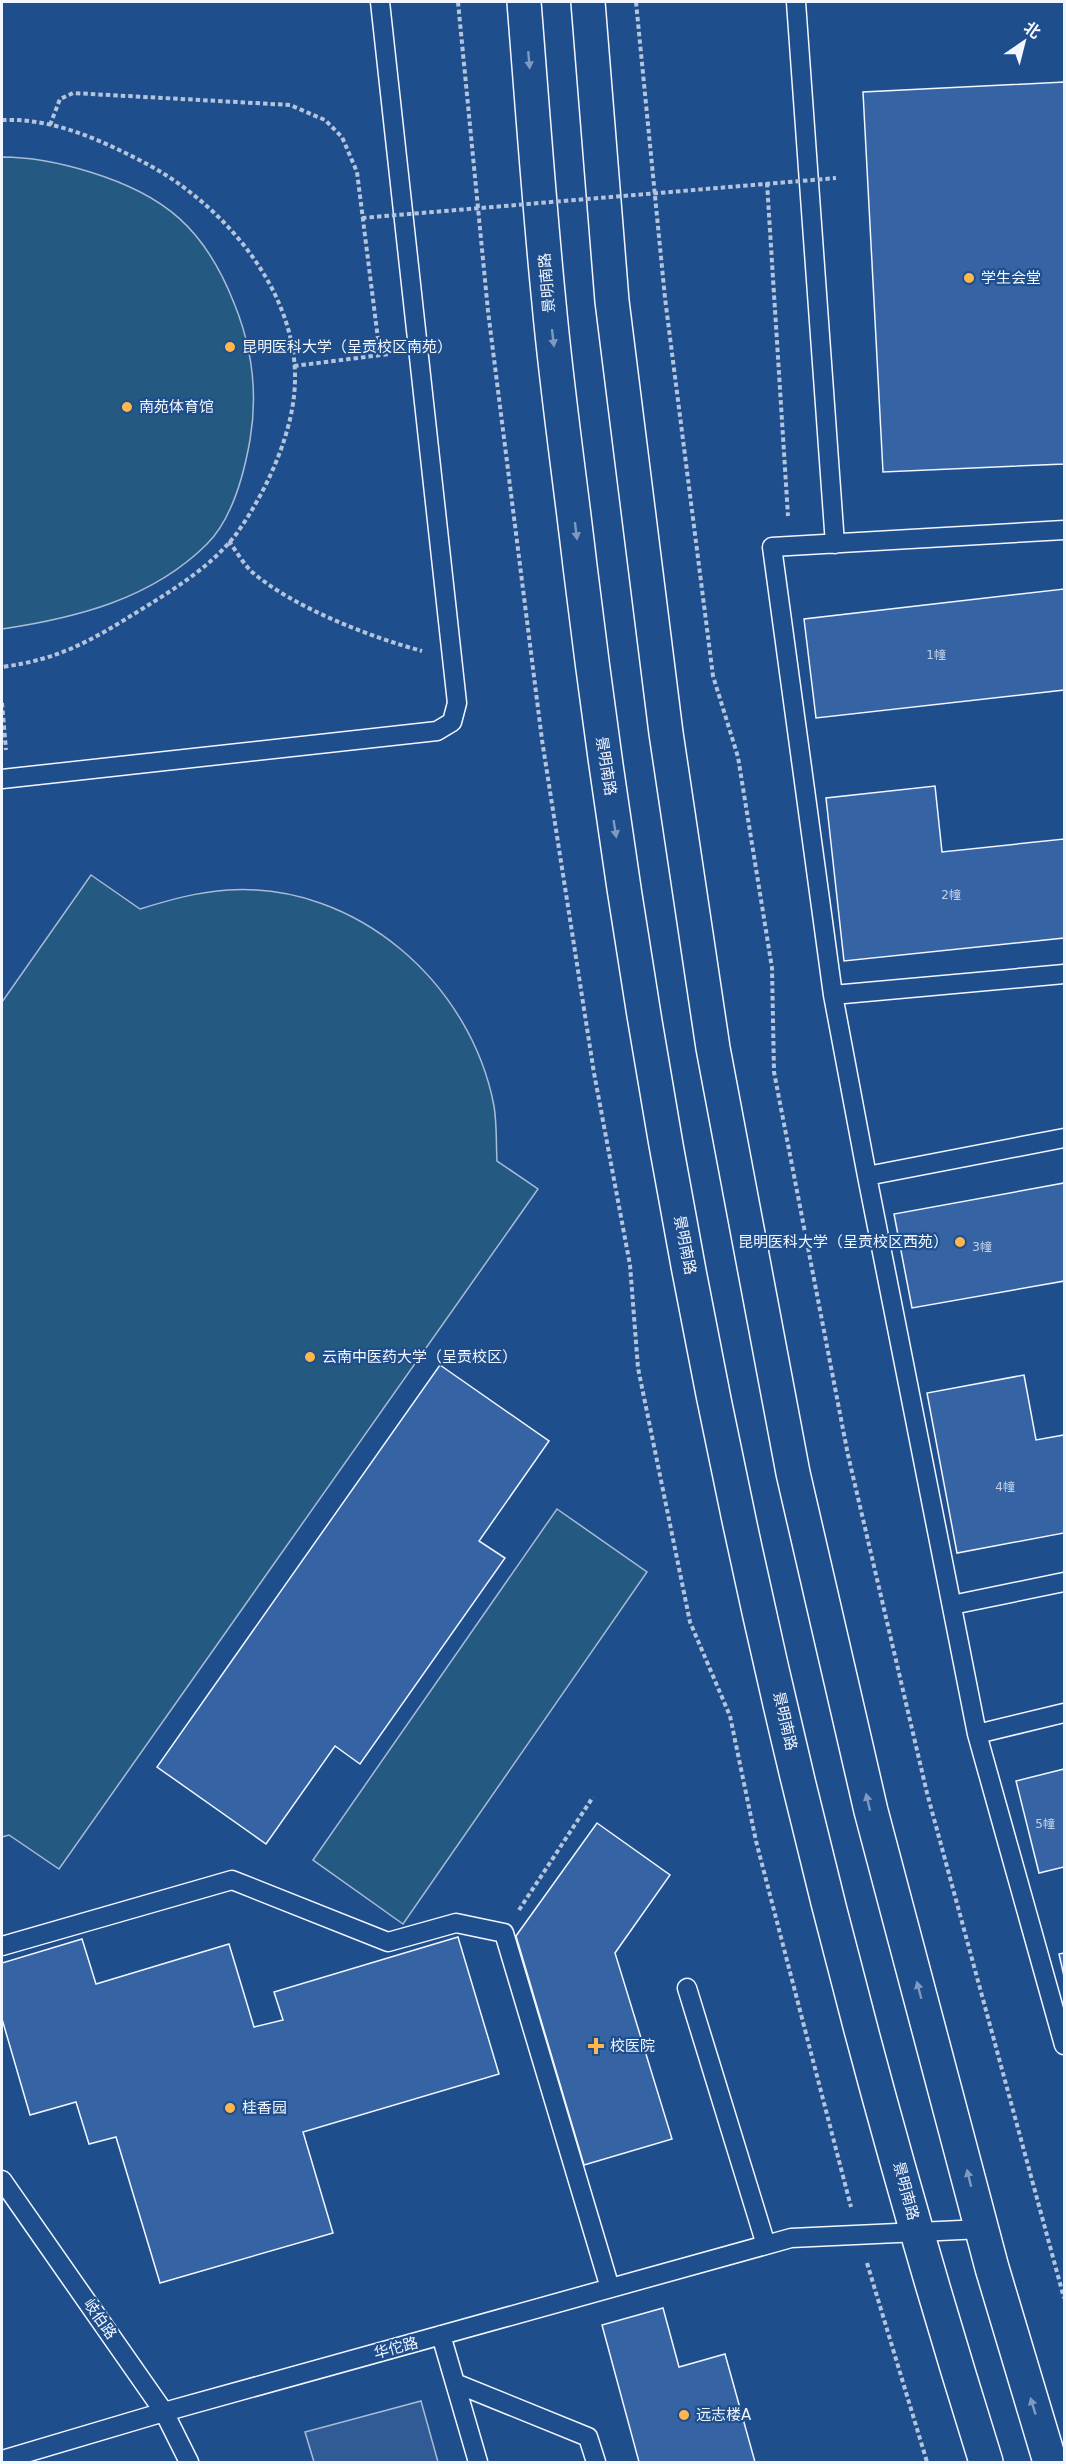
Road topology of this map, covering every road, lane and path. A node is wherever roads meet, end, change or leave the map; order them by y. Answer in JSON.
{"nodes":[{"id":1,"x":380,"y":2,"type":"edge"},
{"id":2,"x":524,"y":2,"type":"edge"},
{"id":3,"x":588,"y":2,"type":"edge"},
{"id":4,"x":636,"y":2,"type":"edge"},
{"id":5,"x":796,"y":2,"type":"edge"},
{"id":6,"x":2,"y":120,"type":"edge"},
{"id":7,"x":50,"y":125,"type":"junction"},
{"id":8,"x":836,"y":177,"type":"dead end"},
{"id":9,"x":767,"y":183,"type":"junction"},
{"id":10,"x":363,"y":218,"type":"junction"},
{"id":11,"x":418,"y":350,"type":"junction"},
{"id":12,"x":380,"y":355,"type":"junction"},
{"id":13,"x":294,"y":366,"type":"junction"},
{"id":14,"x":1065,"y":530,"type":"edge"},
{"id":15,"x":229,"y":542,"type":"junction"},
{"id":16,"x":835,"y":544,"type":"junction"},
{"id":17,"x":789,"y":547,"type":"junction"},
{"id":18,"x":451,"y":648,"type":"junction"},
{"id":19,"x":2,"y":667,"type":"edge"},
{"id":20,"x":2,"y":703,"type":"edge"},
{"id":21,"x":5,"y":779,"type":"edge"},
{"id":22,"x":1065,"y":974,"type":"edge"},
{"id":23,"x":832,"y":995,"type":"junction"},
{"id":24,"x":1065,"y":1138,"type":"edge"},
{"id":25,"x":867,"y":1176,"type":"junction"},
{"id":26,"x":1065,"y":1582,"type":"edge"},
{"id":27,"x":952,"y":1605,"type":"junction"},
{"id":28,"x":1065,"y":1713,"type":"edge"},
{"id":29,"x":977,"y":1734,"type":"junction"},
{"id":30,"x":592,"y":1797,"type":"dead end"},
{"id":31,"x":504,"y":1933,"type":"junction"},
{"id":32,"x":2,"y":1946,"type":"edge"},
{"id":33,"x":687,"y":1988,"type":"dead end"},
{"id":34,"x":1065,"y":2045,"type":"edge"},
{"id":35,"x":2,"y":2180,"type":"edge"},
{"id":36,"x":982,"y":2229,"type":"junction"},
{"id":37,"x":917,"y":2232,"type":"junction"},
{"id":38,"x":766,"y":2245,"type":"junction"},
{"id":39,"x":610,"y":2288,"type":"junction"},
{"id":40,"x":1065,"y":2298,"type":"edge"},
{"id":41,"x":441,"y":2335,"type":"junction"},
{"id":42,"x":455,"y":2382,"type":"junction"},
{"id":43,"x":164,"y":2412,"type":"junction"},
{"id":44,"x":2,"y":2460,"type":"edge"},
{"id":45,"x":189,"y":2463,"type":"edge"},
{"id":46,"x":478,"y":2463,"type":"edge"},
{"id":47,"x":596,"y":2463,"type":"edge"},
{"id":48,"x":986,"y":2463,"type":"edge"},
{"id":49,"x":1050,"y":2463,"type":"edge"}],
"edges":[{"from":1,"to":11,"type":"lane"},
{"from":2,"to":37,"type":"street","name":"景明南路","one_way":true},
{"from":36,"to":3,"type":"street","one_way":true},
{"from":4,"to":40,"type":"path"},
{"from":5,"to":16,"type":"lane"},
{"from":6,"to":7,"type":"path"},
{"from":7,"to":10,"type":"path"},
{"from":7,"to":13,"type":"path"},
{"from":8,"to":9,"type":"path","bridge":true},
{"from":9,"to":10,"type":"path","bridge":true},
{"from":9,"to":17,"type":"path"},
{"from":10,"to":12,"type":"path"},
{"from":11,"to":12,"type":"path"},
{"from":11,"to":18,"type":"lane"},
{"from":12,"to":13,"type":"path"},
{"from":13,"to":15,"type":"path"},
{"from":14,"to":16,"type":"lane"},
{"from":15,"to":18,"type":"path"},
{"from":15,"to":19,"type":"path"},
{"from":16,"to":17,"type":"lane"},
{"from":17,"to":23,"type":"lane"},
{"from":18,"to":21,"type":"lane"},
{"from":20,"to":21,"type":"path"},
{"from":22,"to":23,"type":"lane"},
{"from":23,"to":25,"type":"lane"},
{"from":24,"to":25,"type":"lane"},
{"from":25,"to":27,"type":"lane"},
{"from":26,"to":27,"type":"lane"},
{"from":27,"to":29,"type":"lane"},
{"from":28,"to":29,"type":"lane"},
{"from":29,"to":34,"type":"lane"},
{"from":30,"to":31,"type":"path"},
{"from":31,"to":32,"type":"lane"},
{"from":31,"to":39,"type":"lane"},
{"from":33,"to":38,"type":"lane"},
{"from":35,"to":43,"type":"lane","name":"岐伯路"},
{"from":36,"to":37,"type":"lane","name":"华佗路"},
{"from":49,"to":36,"type":"street","one_way":true},
{"from":37,"to":38,"type":"lane","name":"华佗路"},
{"from":37,"to":48,"type":"street","name":"景明南路"},
{"from":38,"to":39,"type":"lane","name":"华佗路"},
{"from":39,"to":41,"type":"lane","name":"华佗路"},
{"from":41,"to":42,"type":"lane"},
{"from":41,"to":43,"type":"lane","name":"华佗路"},
{"from":42,"to":46,"type":"lane"},
{"from":42,"to":47,"type":"lane"},
{"from":43,"to":44,"type":"lane","name":"华佗路"},
{"from":43,"to":45,"type":"lane","name":"岐伯路"}]}
